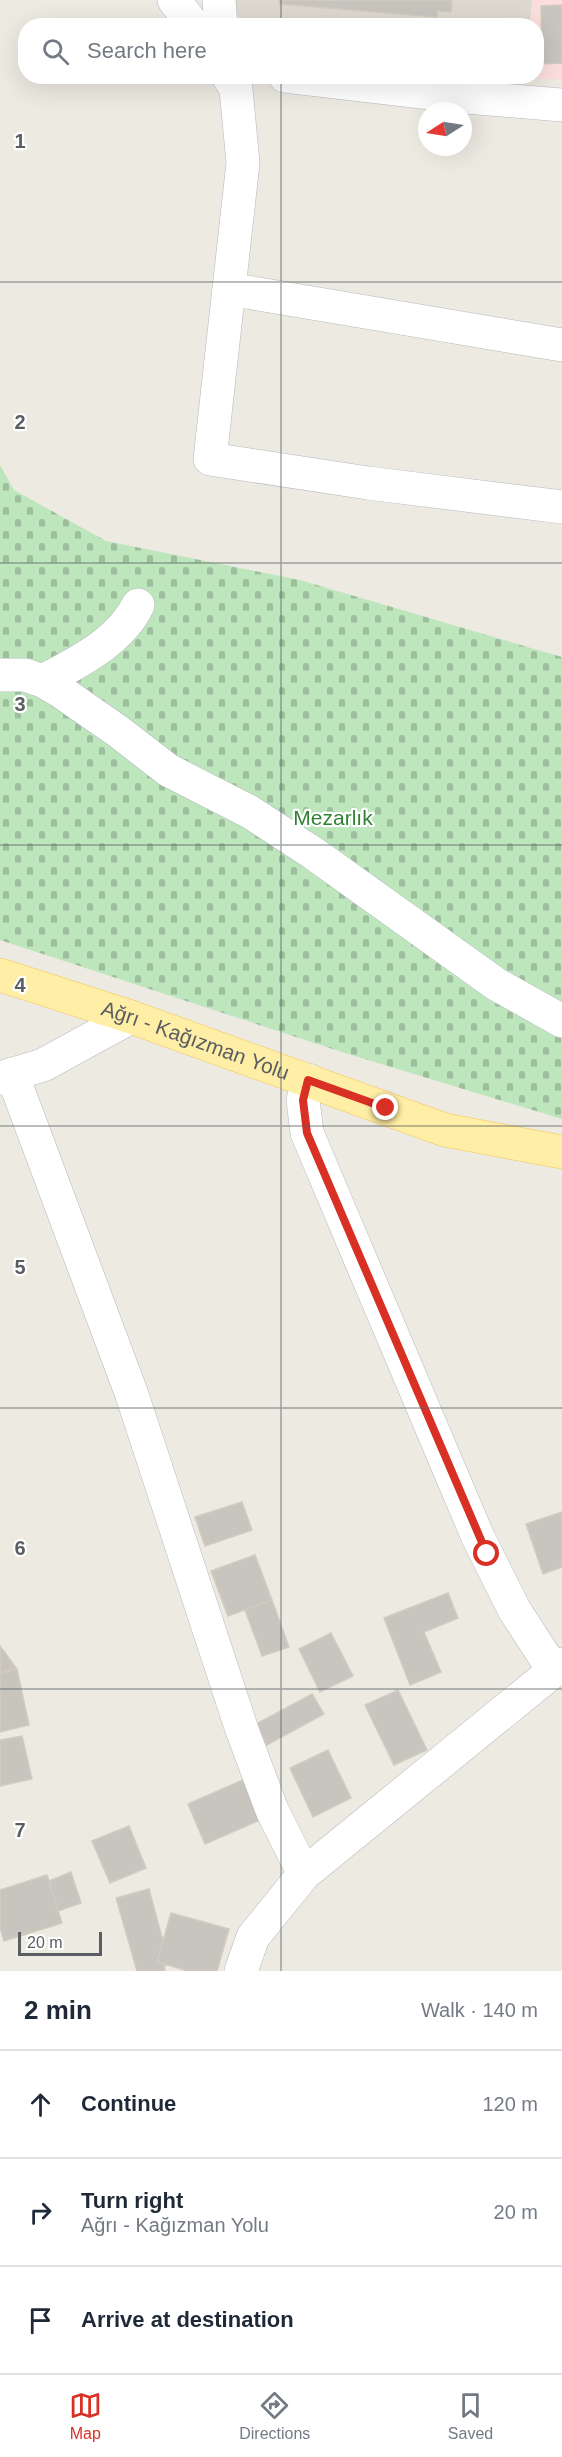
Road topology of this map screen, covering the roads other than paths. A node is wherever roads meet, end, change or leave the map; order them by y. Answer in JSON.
{"nodes":[{"id":1,"x":174,"y":0,"type":"edge"},
{"id":2,"x":219,"y":0,"type":"edge"},
{"id":3,"x":188,"y":18,"type":"edge"},
{"id":4,"x":220,"y":18,"type":"edge"},
{"id":5,"x":233,"y":84,"type":"edge"},
{"id":6,"x":354,"y":84,"type":"edge"},
{"id":7,"x":562,"y":105,"type":"edge"},
{"id":8,"x":229,"y":289,"type":"junction"},
{"id":9,"x":562,"y":345,"type":"edge"},
{"id":10,"x":562,"y":507,"type":"edge"},
{"id":11,"x":138,"y":605,"type":"dead end"},
{"id":12,"x":0,"y":675,"type":"edge"},
{"id":13,"x":43,"y":681,"type":"junction"},
{"id":14,"x":0,"y":975,"type":"edge"},
{"id":15,"x":131,"y":1017,"type":"junction"},
{"id":16,"x":562,"y":1021,"type":"edge"},
{"id":17,"x":6,"y":1076,"type":"edge"},
{"id":18,"x":308,"y":1080,"type":"junction"},
{"id":19,"x":562,"y":1152,"type":"edge"},
{"id":20,"x":558,"y":1667,"type":"edge"},
{"id":21,"x":304,"y":1874,"type":"junction"},
{"id":22,"x":241,"y":1971,"type":"edge"}],
"edges":[{"from":1,"to":3,"type":"street"},
{"from":2,"to":4,"type":"street"},
{"from":5,"to":8,"type":"street"},
{"from":6,"to":7,"type":"street"},
{"from":8,"to":9,"type":"street"},
{"from":8,"to":10,"type":"street"},
{"from":11,"to":13,"type":"street"},
{"from":12,"to":13,"type":"street"},
{"from":13,"to":16,"type":"street"},
{"from":14,"to":15,"type":"main road","name":"Ağrı - Kağızman Yolu"},
{"from":15,"to":17,"type":"street"},
{"from":15,"to":18,"type":"main road","name":"Ağrı - Kağızman Yolu"},
{"from":17,"to":21,"type":"street"},
{"from":18,"to":19,"type":"main road","name":"Ağrı - Kağızman Yolu"},
{"from":18,"to":20,"type":"street"},
{"from":20,"to":21,"type":"street"},
{"from":21,"to":22,"type":"street"}]}
